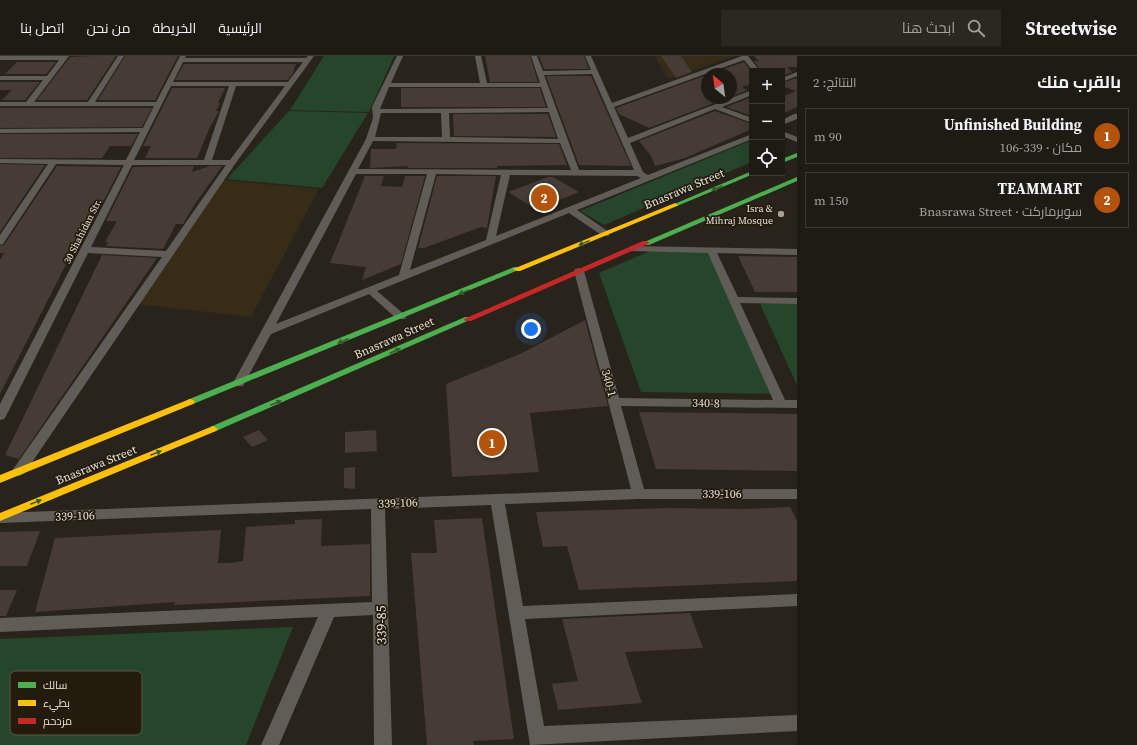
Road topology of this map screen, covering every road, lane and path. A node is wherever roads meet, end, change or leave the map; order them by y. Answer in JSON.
{"nodes":[{"id":1,"x":121,"y":56,"type":"edge"},
{"id":2,"x":400,"y":56,"type":"edge"},
{"id":3,"x":478,"y":56,"type":"edge"},
{"id":4,"x":534,"y":56,"type":"edge"},
{"id":5,"x":588,"y":56,"type":"edge"},
{"id":6,"x":745,"y":56,"type":"edge"},
{"id":7,"x":65,"y":57,"type":"edge"},
{"id":8,"x":0,"y":58,"type":"edge"},
{"id":9,"x":182,"y":58,"type":"edge"},
{"id":10,"x":246,"y":58,"type":"edge"},
{"id":11,"x":307,"y":58,"type":"edge"},
{"id":12,"x":755,"y":68,"type":"edge"},
{"id":13,"x":595,"y":72,"type":"junction"},
{"id":14,"x":540,"y":73,"type":"junction"},
{"id":15,"x":797,"y":74,"type":"edge"},
{"id":16,"x":0,"y":78,"type":"edge"},
{"id":17,"x":48,"y":78,"type":"junction"},
{"id":18,"x":785,"y":79,"type":"edge"},
{"id":19,"x":169,"y":84,"type":"junction"},
{"id":20,"x":233,"y":84,"type":"junction"},
{"id":21,"x":291,"y":84,"type":"junction"},
{"id":22,"x":386,"y":85,"type":"junction"},
{"id":23,"x":484,"y":85,"type":"junction"},
{"id":24,"x":544,"y":85,"type":"junction"},
{"id":25,"x":749,"y":93,"type":"edge"},
{"id":26,"x":0,"y":104,"type":"edge"},
{"id":27,"x":28,"y":104,"type":"junction"},
{"id":28,"x":90,"y":104,"type":"junction"},
{"id":29,"x":159,"y":104,"type":"junction"},
{"id":30,"x":610,"y":106,"type":"junction"},
{"id":31,"x":716,"y":106,"type":"junction"},
{"id":32,"x":553,"y":110,"type":"junction"},
{"id":33,"x":378,"y":111,"type":"junction"},
{"id":34,"x":445,"y":111,"type":"junction"},
{"id":35,"x":797,"y":116,"type":"edge"},
{"id":36,"x":749,"y":120,"type":"edge"},
{"id":37,"x":785,"y":122,"type":"edge"},
{"id":38,"x":145,"y":130,"type":"junction"},
{"id":39,"x":0,"y":131,"type":"edge"},
{"id":40,"x":785,"y":134,"type":"edge"},
{"id":41,"x":749,"y":137,"type":"edge"},
{"id":42,"x":370,"y":139,"type":"junction"},
{"id":43,"x":446,"y":140,"type":"junction"},
{"id":44,"x":797,"y":140,"type":"edge"},
{"id":45,"x":563,"y":141,"type":"junction"},
{"id":46,"x":625,"y":142,"type":"junction"},
{"id":47,"x":797,"y":155,"type":"edge"},
{"id":48,"x":785,"y":160,"type":"edge"},
{"id":49,"x":0,"y":161,"type":"edge"},
{"id":50,"x":53,"y":162,"type":"junction"},
{"id":51,"x":129,"y":162,"type":"junction"},
{"id":52,"x":207,"y":163,"type":"junction"},
{"id":53,"x":232,"y":163,"type":"junction"},
{"id":54,"x":354,"y":172,"type":"junction"},
{"id":55,"x":432,"y":172,"type":"junction"},
{"id":56,"x":506,"y":172,"type":"junction"},
{"id":57,"x":576,"y":173,"type":"junction"},
{"id":58,"x":639,"y":173,"type":"junction"},
{"id":59,"x":749,"y":175,"type":"edge"},
{"id":60,"x":648,"y":178,"type":"junction"},
{"id":61,"x":797,"y":179,"type":"edge"},
{"id":62,"x":569,"y":209,"type":"junction"},
{"id":63,"x":646,"y":218,"type":"junction"},
{"id":64,"x":670,"y":232,"type":"junction"},
{"id":65,"x":606,"y":234,"type":"junction"},
{"id":66,"x":0,"y":242,"type":"edge"},
{"id":67,"x":490,"y":242,"type":"junction"},
{"id":68,"x":632,"y":249,"type":"junction"},
{"id":69,"x":84,"y":250,"type":"junction"},
{"id":70,"x":711,"y":250,"type":"junction"},
{"id":71,"x":797,"y":252,"type":"edge"},
{"id":72,"x":170,"y":254,"type":"junction"},
{"id":73,"x":579,"y":271,"type":"junction"},
{"id":74,"x":403,"y":277,"type":"junction"},
{"id":75,"x":370,"y":290,"type":"junction"},
{"id":76,"x":734,"y":300,"type":"junction"},
{"id":77,"x":797,"y":301,"type":"edge"},
{"id":78,"x":401,"y":317,"type":"junction"},
{"id":79,"x":266,"y":332,"type":"junction"},
{"id":80,"x":239,"y":383,"type":"junction"},
{"id":81,"x":5,"y":395,"type":"edge"},
{"id":82,"x":614,"y":402,"type":"junction"},
{"id":83,"x":781,"y":404,"type":"junction"},
{"id":84,"x":797,"y":404,"type":"edge"},
{"id":85,"x":0,"y":416,"type":"edge"},
{"id":86,"x":19,"y":471,"type":"junction"},
{"id":87,"x":0,"y":479,"type":"edge"},
{"id":88,"x":639,"y":494,"type":"junction"},
{"id":89,"x":797,"y":494,"type":"edge"},
{"id":90,"x":497,"y":500,"type":"junction"},
{"id":91,"x":378,"y":504,"type":"junction"},
{"id":92,"x":0,"y":518,"type":"edge"},
{"id":93,"x":797,"y":600,"type":"edge"},
{"id":94,"x":380,"y":608,"type":"junction"},
{"id":95,"x":329,"y":611,"type":"junction"},
{"id":96,"x":516,"y":613,"type":"junction"},
{"id":97,"x":0,"y":625,"type":"edge"},
{"id":98,"x":797,"y":723,"type":"edge"},
{"id":99,"x":538,"y":740,"type":"edge"},
{"id":100,"x":270,"y":745,"type":"edge"},
{"id":101,"x":383,"y":745,"type":"edge"}],
"edges":[{"from":1,"to":28,"type":"street"},
{"from":2,"to":22,"type":"street"},
{"from":3,"to":23,"type":"street"},
{"from":4,"to":14,"type":"street"},
{"from":5,"to":13,"type":"street"},
{"from":6,"to":12,"type":"street"},
{"from":6,"to":30,"type":"street"},
{"from":7,"to":8,"type":"street"},
{"from":7,"to":17,"type":"street"},
{"from":9,"to":10,"type":"street"},
{"from":9,"to":19,"type":"street","name":"30 Shahidan Str."},
{"from":10,"to":11,"type":"street"},
{"from":11,"to":21,"type":"street"},
{"from":13,"to":14,"type":"street"},
{"from":13,"to":30,"type":"street"},
{"from":14,"to":24,"type":"street"},
{"from":15,"to":18,"type":"street"},
{"from":16,"to":17,"type":"street"},
{"from":17,"to":27,"type":"street"},
{"from":19,"to":20,"type":"street"},
{"from":19,"to":29,"type":"street","name":"30 Shahidan Str."},
{"from":20,"to":21,"type":"street"},
{"from":20,"to":52,"type":"street"},
{"from":21,"to":53,"type":"street"},
{"from":22,"to":23,"type":"street"},
{"from":22,"to":33,"type":"street"},
{"from":23,"to":24,"type":"street"},
{"from":24,"to":32,"type":"street"},
{"from":25,"to":31,"type":"street"},
{"from":26,"to":27,"type":"street"},
{"from":27,"to":28,"type":"street"},
{"from":28,"to":29,"type":"street"},
{"from":29,"to":38,"type":"street","name":"30 Shahidan Str."},
{"from":30,"to":46,"type":"street"},
{"from":31,"to":36,"type":"street"},
{"from":31,"to":46,"type":"street"},
{"from":32,"to":34,"type":"street"},
{"from":32,"to":45,"type":"street"},
{"from":33,"to":34,"type":"street"},
{"from":33,"to":42,"type":"street"},
{"from":34,"to":43,"type":"street"},
{"from":35,"to":37,"type":"street"},
{"from":38,"to":39,"type":"street"},
{"from":38,"to":51,"type":"street","name":"30 Shahidan Str."},
{"from":40,"to":44,"type":"street"},
{"from":41,"to":60,"type":"street"},
{"from":42,"to":43,"type":"street"},
{"from":42,"to":54,"type":"street"},
{"from":43,"to":45,"type":"street"},
{"from":45,"to":57,"type":"street"},
{"from":46,"to":58,"type":"street"},
{"from":47,"to":48,"type":"main road"},
{"from":49,"to":50,"type":"street"},
{"from":50,"to":51,"type":"street"},
{"from":50,"to":66,"type":"street"},
{"from":51,"to":52,"type":"street"},
{"from":51,"to":69,"type":"street","name":"30 Shahidan Str."},
{"from":52,"to":53,"type":"street"},
{"from":53,"to":72,"type":"street"},
{"from":54,"to":55,"type":"street"},
{"from":54,"to":79,"type":"street"},
{"from":55,"to":56,"type":"street"},
{"from":55,"to":74,"type":"street"},
{"from":56,"to":57,"type":"street"},
{"from":56,"to":67,"type":"street"},
{"from":57,"to":58,"type":"street"},
{"from":58,"to":60,"type":"street"},
{"from":59,"to":63,"type":"main road","name":"Bnasrawa Street","one_way":true},
{"from":60,"to":62,"type":"street"},
{"from":61,"to":64,"type":"main road","name":"Bnasrawa Street"},
{"from":62,"to":65,"type":"street"},
{"from":62,"to":67,"type":"street"},
{"from":63,"to":64,"type":"main road"},
{"from":63,"to":65,"type":"main road","name":"Bnasrawa Street"},
{"from":64,"to":68,"type":"main road","name":"Bnasrawa Street"},
{"from":65,"to":78,"type":"main road","name":"Bnasrawa Street","one_way":true},
{"from":67,"to":74,"type":"street"},
{"from":68,"to":70,"type":"street"},
{"from":68,"to":73,"type":"main road","name":"Bnasrawa Street"},
{"from":69,"to":72,"type":"street"},
{"from":69,"to":81,"type":"street","name":"30 Shahidan Str."},
{"from":70,"to":71,"type":"street"},
{"from":70,"to":76,"type":"street"},
{"from":72,"to":86,"type":"street"},
{"from":73,"to":82,"type":"street","name":"340-1"},
{"from":92,"to":73,"type":"main road","name":"Bnasrawa Street","one_way":true},
{"from":74,"to":75,"type":"street"},
{"from":75,"to":78,"type":"street"},
{"from":75,"to":79,"type":"street"},
{"from":76,"to":77,"type":"street"},
{"from":76,"to":83,"type":"street"},
{"from":78,"to":80,"type":"main road","name":"Bnasrawa Street","one_way":true},
{"from":79,"to":80,"type":"street"},
{"from":80,"to":86,"type":"main road","name":"Bnasrawa Street"},
{"from":81,"to":85,"type":"street","name":"30 Shahidan Str."},
{"from":82,"to":83,"type":"street","name":"340-8"},
{"from":82,"to":88,"type":"street","name":"340-1"},
{"from":83,"to":84,"type":"street","name":"340-8"},
{"from":86,"to":87,"type":"main road","name":"Bnasrawa Street"},
{"from":88,"to":89,"type":"street","name":"339-106"},
{"from":88,"to":90,"type":"street","name":"339-106"},
{"from":90,"to":91,"type":"street","name":"339-106"},
{"from":90,"to":96,"type":"street"},
{"from":91,"to":92,"type":"street","name":"339-106"},
{"from":91,"to":94,"type":"street","name":"339-85"},
{"from":93,"to":96,"type":"street"},
{"from":94,"to":95,"type":"street"},
{"from":94,"to":101,"type":"street","name":"339-85"},
{"from":95,"to":97,"type":"street"},
{"from":95,"to":100,"type":"street"},
{"from":96,"to":99,"type":"street"},
{"from":98,"to":99,"type":"street"}]}
